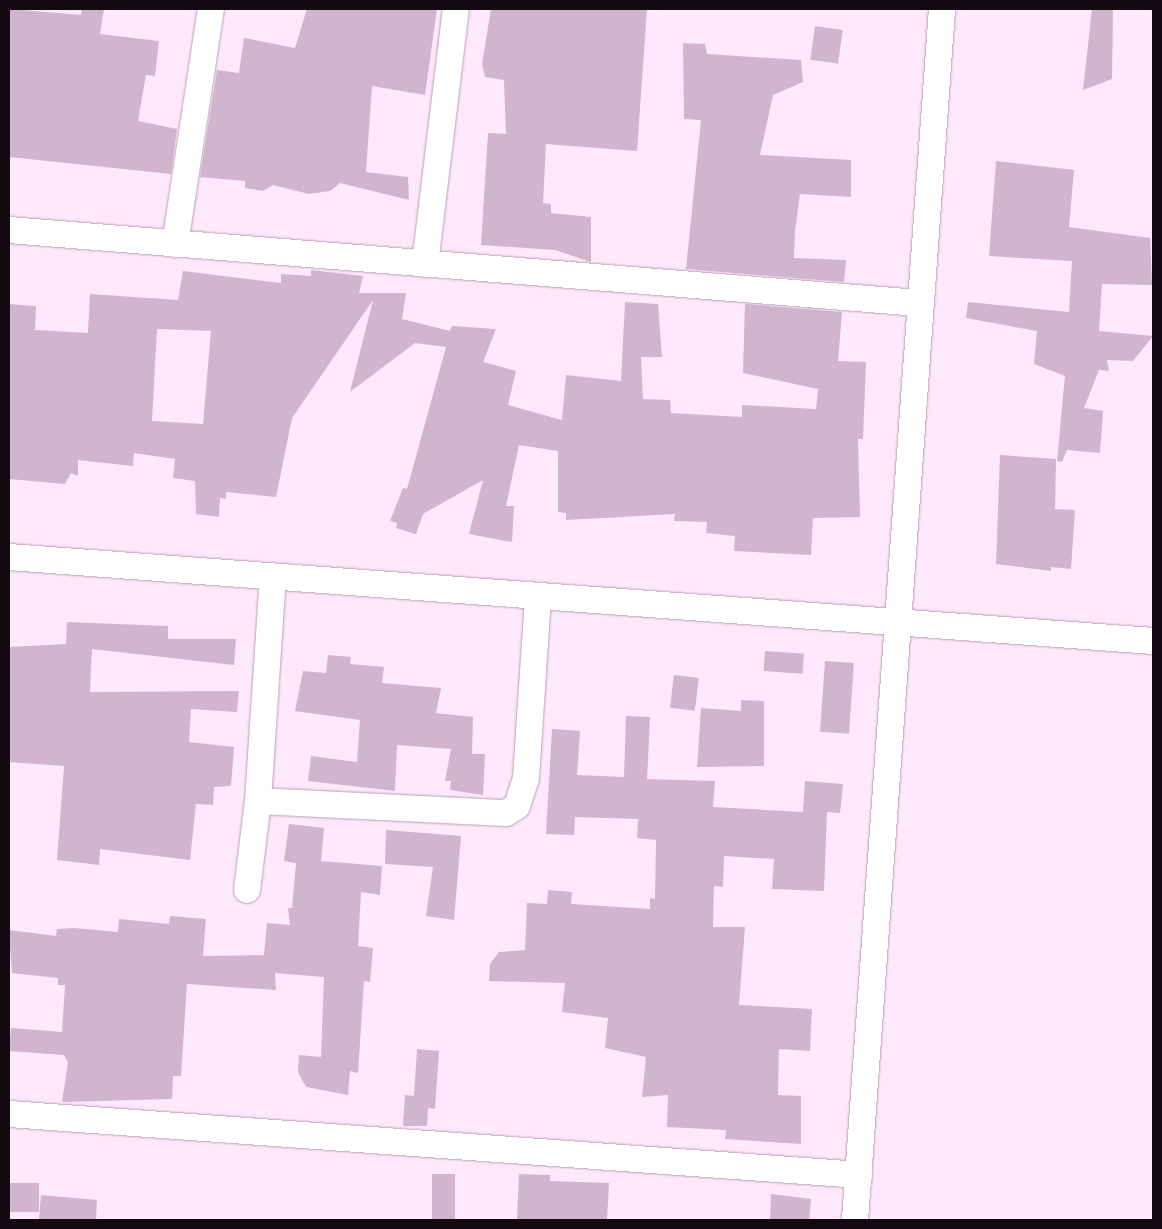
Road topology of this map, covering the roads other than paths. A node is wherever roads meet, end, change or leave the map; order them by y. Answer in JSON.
{"nodes":[{"id":1,"x":211,"y":9,"type":"edge"},
{"id":2,"x":456,"y":9,"type":"edge"},
{"id":3,"x":942,"y":9,"type":"edge"},
{"id":4,"x":9,"y":230,"type":"edge"},
{"id":5,"x":175,"y":244,"type":"junction"},
{"id":6,"x":425,"y":264,"type":"junction"},
{"id":7,"x":919,"y":303,"type":"junction"},
{"id":8,"x":9,"y":557,"type":"edge"},
{"id":9,"x":273,"y":576,"type":"junction"},
{"id":10,"x":538,"y":596,"type":"junction"},
{"id":11,"x":897,"y":620,"type":"junction"},
{"id":12,"x":1153,"y":641,"type":"edge"},
{"id":13,"x":258,"y":801,"type":"junction"},
{"id":14,"x":247,"y":890,"type":"dead end"},
{"id":15,"x":9,"y":1114,"type":"edge"},
{"id":16,"x":859,"y":1175,"type":"junction"},
{"id":17,"x":855,"y":1220,"type":"edge"}],
"edges":[{"from":1,"to":5,"type":"street"},
{"from":2,"to":6,"type":"street"},
{"from":3,"to":7,"type":"street"},
{"from":4,"to":5,"type":"street"},
{"from":5,"to":6,"type":"street"},
{"from":6,"to":7,"type":"street"},
{"from":7,"to":11,"type":"street"},
{"from":8,"to":9,"type":"street"},
{"from":9,"to":10,"type":"street"},
{"from":9,"to":13,"type":"street"},
{"from":10,"to":11,"type":"street"},
{"from":10,"to":13,"type":"street"},
{"from":11,"to":12,"type":"street"},
{"from":11,"to":16,"type":"street"},
{"from":13,"to":14,"type":"street"},
{"from":15,"to":16,"type":"street"},
{"from":16,"to":17,"type":"street"}]}
